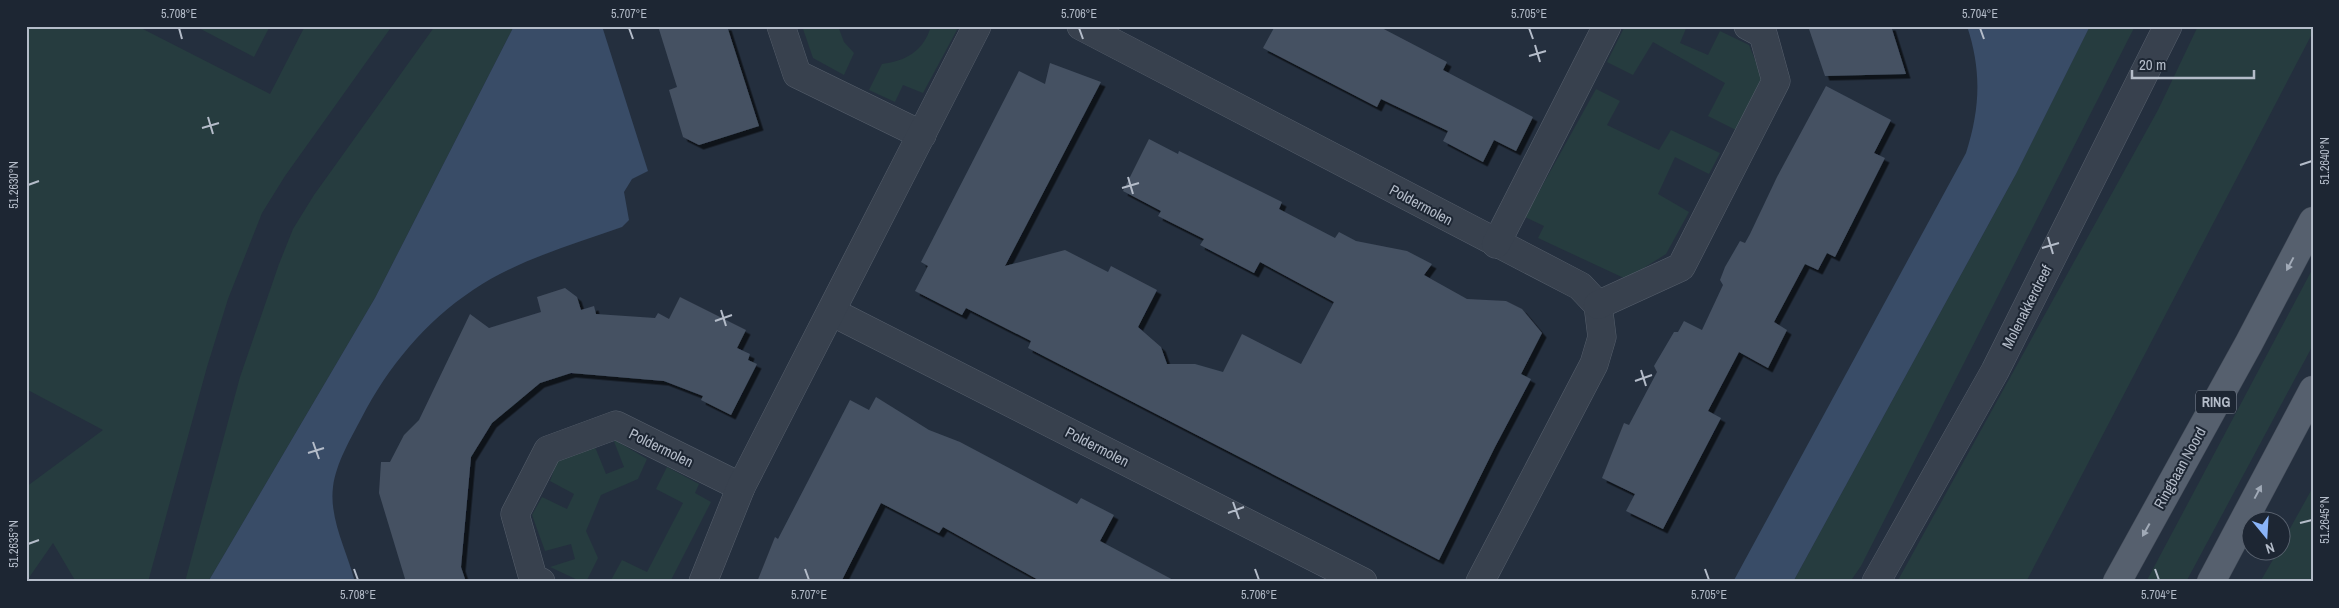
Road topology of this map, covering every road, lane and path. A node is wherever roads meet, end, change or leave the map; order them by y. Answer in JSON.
{"nodes":[{"id":1,"x":781,"y":26,"type":"edge"},
{"id":2,"x":978,"y":26,"type":"edge"},
{"id":3,"x":1080,"y":26,"type":"edge"},
{"id":4,"x":1607,"y":26,"type":"edge"},
{"id":5,"x":1748,"y":26,"type":"edge"},
{"id":6,"x":2168,"y":26,"type":"edge"},
{"id":7,"x":922,"y":135,"type":"junction"},
{"id":8,"x":2313,"y":221,"type":"edge"},
{"id":9,"x":1496,"y":244,"type":"junction"},
{"id":10,"x":1598,"y":305,"type":"junction"},
{"id":11,"x":832,"y":312,"type":"junction"},
{"id":12,"x":2313,"y":390,"type":"edge"},
{"id":13,"x":741,"y":487,"type":"junction"},
{"id":14,"x":541,"y":582,"type":"edge"},
{"id":15,"x":703,"y":582,"type":"edge"},
{"id":16,"x":1363,"y":582,"type":"edge"},
{"id":17,"x":1480,"y":582,"type":"edge"},
{"id":18,"x":1876,"y":582,"type":"edge"},
{"id":19,"x":2117,"y":582,"type":"edge"},
{"id":20,"x":2211,"y":582,"type":"edge"}],
"edges":[{"from":1,"to":7,"type":"street"},
{"from":2,"to":7,"type":"street"},
{"from":3,"to":9,"type":"street","name":"Poldermolen"},
{"from":4,"to":9,"type":"street"},
{"from":5,"to":10,"type":"street"},
{"from":6,"to":18,"type":"street","name":"Molenakkerdreef"},
{"from":7,"to":11,"type":"street"},
{"from":8,"to":19,"type":"main road","name":"Ringbaan Noord","number":"RING","one_way":true},
{"from":9,"to":10,"type":"street","name":"Poldermolen"},
{"from":10,"to":17,"type":"street"},
{"from":11,"to":13,"type":"street"},
{"from":11,"to":16,"type":"street","name":"Poldermolen"},
{"from":20,"to":12,"type":"main road","one_way":true},
{"from":13,"to":14,"type":"street","name":"Poldermolen"},
{"from":13,"to":15,"type":"street"}]}
